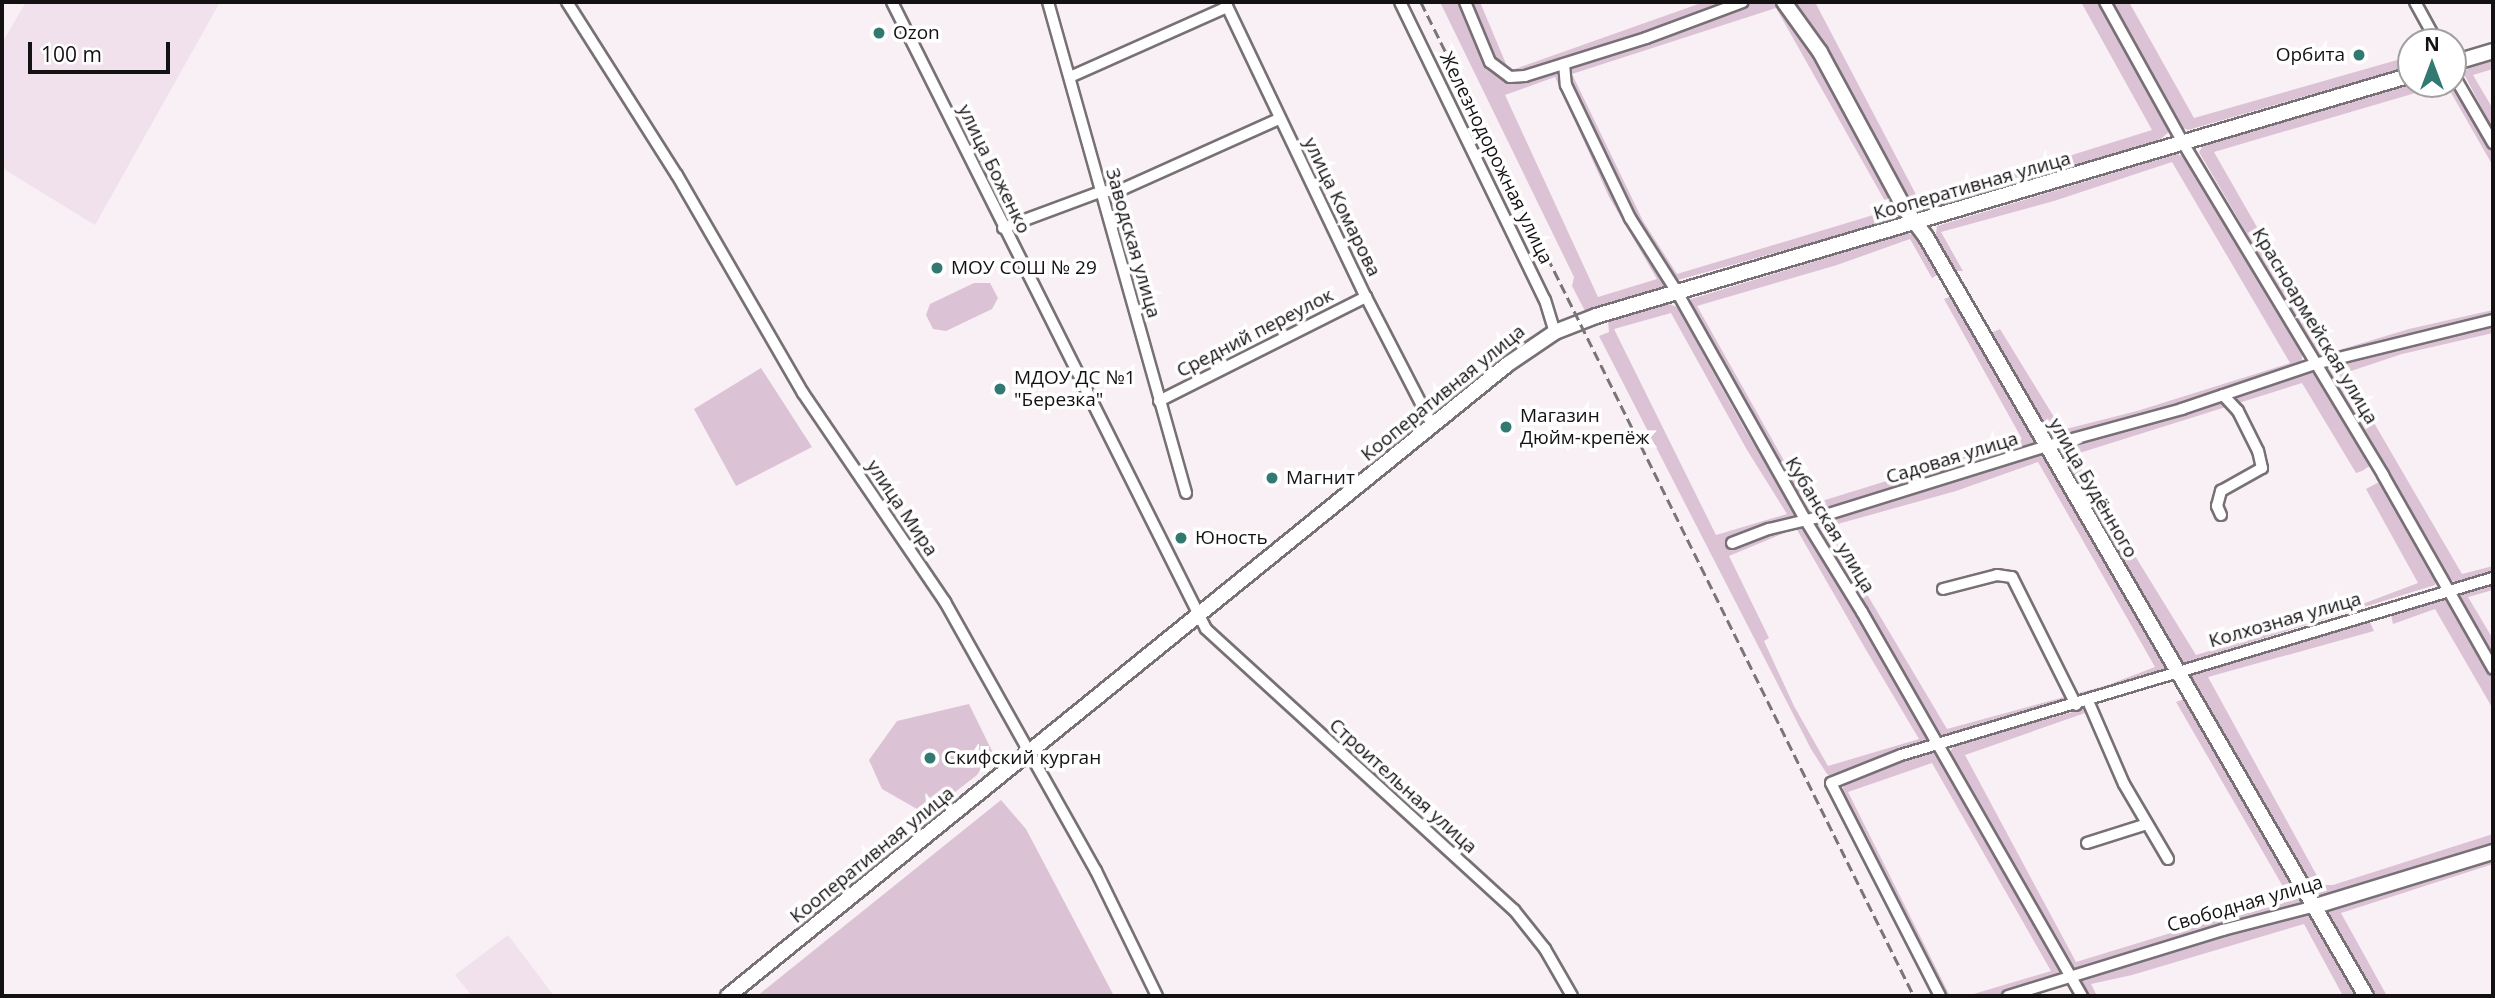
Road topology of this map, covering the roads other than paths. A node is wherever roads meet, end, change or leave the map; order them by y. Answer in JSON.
{"nodes":[{"id":1,"x":567,"y":2,"type":"edge"},
{"id":2,"x":892,"y":2,"type":"edge"},
{"id":3,"x":1048,"y":2,"type":"edge"},
{"id":4,"x":1400,"y":2,"type":"edge"},
{"id":5,"x":1465,"y":2,"type":"edge"},
{"id":6,"x":1743,"y":2,"type":"edge"},
{"id":7,"x":1784,"y":2,"type":"edge"},
{"id":8,"x":2105,"y":2,"type":"edge"},
{"id":9,"x":2416,"y":2,"type":"edge"},
{"id":10,"x":1226,"y":4,"type":"edge"},
{"id":11,"x":2430,"y":28,"type":"edge"},
{"id":12,"x":2493,"y":51,"type":"edge"},
{"id":13,"x":2467,"y":58,"type":"edge"},
{"id":14,"x":1564,"y":64,"type":"junction"},
{"id":15,"x":1070,"y":77,"type":"junction"},
{"id":16,"x":2397,"y":79,"type":"edge"},
{"id":17,"x":2467,"y":98,"type":"edge"},
{"id":18,"x":1279,"y":118,"type":"junction"},
{"id":19,"x":2183,"y":143,"type":"junction"},
{"id":20,"x":2493,"y":143,"type":"edge"},
{"id":21,"x":1100,"y":192,"type":"junction"},
{"id":22,"x":1914,"y":224,"type":"junction"},
{"id":23,"x":1003,"y":228,"type":"junction"},
{"id":24,"x":1677,"y":292,"type":"junction"},
{"id":25,"x":1366,"y":297,"type":"junction"},
{"id":26,"x":2493,"y":320,"type":"edge"},
{"id":27,"x":1555,"y":332,"type":"junction"},
{"id":28,"x":2315,"y":364,"type":"junction"},
{"id":29,"x":2223,"y":396,"type":"junction"},
{"id":30,"x":1159,"y":401,"type":"junction"},
{"id":31,"x":1432,"y":425,"type":"junction"},
{"id":32,"x":2046,"y":446,"type":"junction"},
{"id":33,"x":1186,"y":492,"type":"dead end"},
{"id":34,"x":2221,"y":515,"type":"dead end"},
{"id":35,"x":1806,"y":521,"type":"junction"},
{"id":36,"x":1732,"y":543,"type":"dead end"},
{"id":37,"x":2493,"y":578,"type":"edge"},
{"id":38,"x":1943,"y":589,"type":"dead end"},
{"id":39,"x":2447,"y":589,"type":"junction"},
{"id":40,"x":1196,"y":615,"type":"junction"},
{"id":41,"x":2493,"y":669,"type":"edge"},
{"id":42,"x":2179,"y":671,"type":"junction"},
{"id":43,"x":2088,"y":701,"type":"junction"},
{"id":44,"x":2076,"y":705,"type":"junction"},
{"id":45,"x":1938,"y":744,"type":"junction"},
{"id":46,"x":1030,"y":751,"type":"junction"},
{"id":47,"x":2147,"y":824,"type":"junction"},
{"id":48,"x":2087,"y":843,"type":"dead end"},
{"id":49,"x":2493,"y":852,"type":"edge"},
{"id":50,"x":2168,"y":859,"type":"dead end"},
{"id":51,"x":2316,"y":906,"type":"junction"},
{"id":52,"x":2071,"y":977,"type":"junction"},
{"id":53,"x":728,"y":996,"type":"edge"},
{"id":54,"x":1157,"y":996,"type":"edge"},
{"id":55,"x":1572,"y":996,"type":"edge"},
{"id":56,"x":1940,"y":996,"type":"edge"},
{"id":57,"x":2008,"y":996,"type":"edge"},
{"id":58,"x":2082,"y":996,"type":"edge"},
{"id":59,"x":2366,"y":996,"type":"edge"}],
"edges":[{"from":1,"to":46,"type":"street","name":"улица Мира"},
{"from":2,"to":23,"type":"street","name":"улица Боженко"},
{"from":3,"to":15,"type":"street","name":"Заводская улица"},
{"from":4,"to":27,"type":"street","name":"Железнодорожная улица"},
{"from":5,"to":14,"type":"street","name":"Железнодорожная улица"},
{"from":6,"to":14,"type":"street"},
{"from":7,"to":22,"type":"street","name":"улица Будённого"},
{"from":8,"to":19,"type":"street","name":"Красноармейская улица"},
{"from":9,"to":11,"type":"street"},
{"from":10,"to":15,"type":"street"},
{"from":10,"to":18,"type":"street","name":"улица Комарова"},
{"from":12,"to":13,"type":"street"},
{"from":14,"to":24,"type":"street","name":"Кубанская улица"},
{"from":15,"to":21,"type":"street","name":"Заводская улица"},
{"from":16,"to":19,"type":"street","name":"Кооперативная улица"},
{"from":17,"to":20,"type":"street"},
{"from":18,"to":21,"type":"street"},
{"from":18,"to":25,"type":"street","name":"улица Комарова"},
{"from":19,"to":22,"type":"street","name":"Кооперативная улица"},
{"from":19,"to":28,"type":"street","name":"Красноармейская улица"},
{"from":21,"to":23,"type":"street"},
{"from":21,"to":30,"type":"street","name":"Заводская улица"},
{"from":22,"to":24,"type":"street","name":"Кооперативная улица"},
{"from":22,"to":32,"type":"street","name":"улица Будённого"},
{"from":23,"to":40,"type":"street","name":"улица Боженко"},
{"from":24,"to":27,"type":"street","name":"Кооперативная улица"},
{"from":24,"to":35,"type":"street","name":"Кубанская улица"},
{"from":25,"to":30,"type":"street","name":"Средний переулок"},
{"from":25,"to":31,"type":"street","name":"улица Комарова"},
{"from":26,"to":28,"type":"street","name":"Садовая улица"},
{"from":27,"to":31,"type":"street","name":"Кооперативная улица"},
{"from":28,"to":29,"type":"street","name":"Садовая улица"},
{"from":28,"to":39,"type":"street","name":"Красноармейская улица"},
{"from":29,"to":32,"type":"street","name":"Садовая улица"},
{"from":29,"to":34,"type":"street"},
{"from":30,"to":33,"type":"street","name":"Заводская улица"},
{"from":31,"to":40,"type":"street","name":"Кооперативная улица"},
{"from":32,"to":35,"type":"street","name":"Садовая улица"},
{"from":32,"to":42,"type":"street","name":"улица Будённого"},
{"from":35,"to":36,"type":"street","name":"Садовая улица"},
{"from":35,"to":45,"type":"street","name":"Кубанская улица"},
{"from":37,"to":39,"type":"street","name":"Колхозная улица"},
{"from":38,"to":44,"type":"street"},
{"from":39,"to":41,"type":"street","name":"Красноармейская улица"},
{"from":39,"to":42,"type":"street","name":"Колхозная улица"},
{"from":40,"to":46,"type":"street","name":"Кооперативная улица"},
{"from":40,"to":55,"type":"street","name":"Строительная улица"},
{"from":42,"to":43,"type":"street","name":"Колхозная улица"},
{"from":42,"to":51,"type":"street","name":"улица Будённого"},
{"from":43,"to":44,"type":"street","name":"Колхозная улица"},
{"from":43,"to":47,"type":"street"},
{"from":44,"to":45,"type":"street","name":"Колхозная улица"},
{"from":45,"to":52,"type":"street","name":"Кубанская улица"},
{"from":45,"to":56,"type":"street","name":"Колхозная улица"},
{"from":46,"to":53,"type":"street","name":"Кооперативная улица"},
{"from":46,"to":54,"type":"street","name":"улица Мира"},
{"from":47,"to":48,"type":"street"},
{"from":47,"to":50,"type":"street"},
{"from":49,"to":51,"type":"street","name":"Свободная улица"},
{"from":51,"to":52,"type":"street","name":"Свободная улица"},
{"from":51,"to":59,"type":"street","name":"улица Будённого"},
{"from":52,"to":57,"type":"street","name":"Свободная улица"},
{"from":52,"to":58,"type":"street","name":"Кубанская улица"}]}
